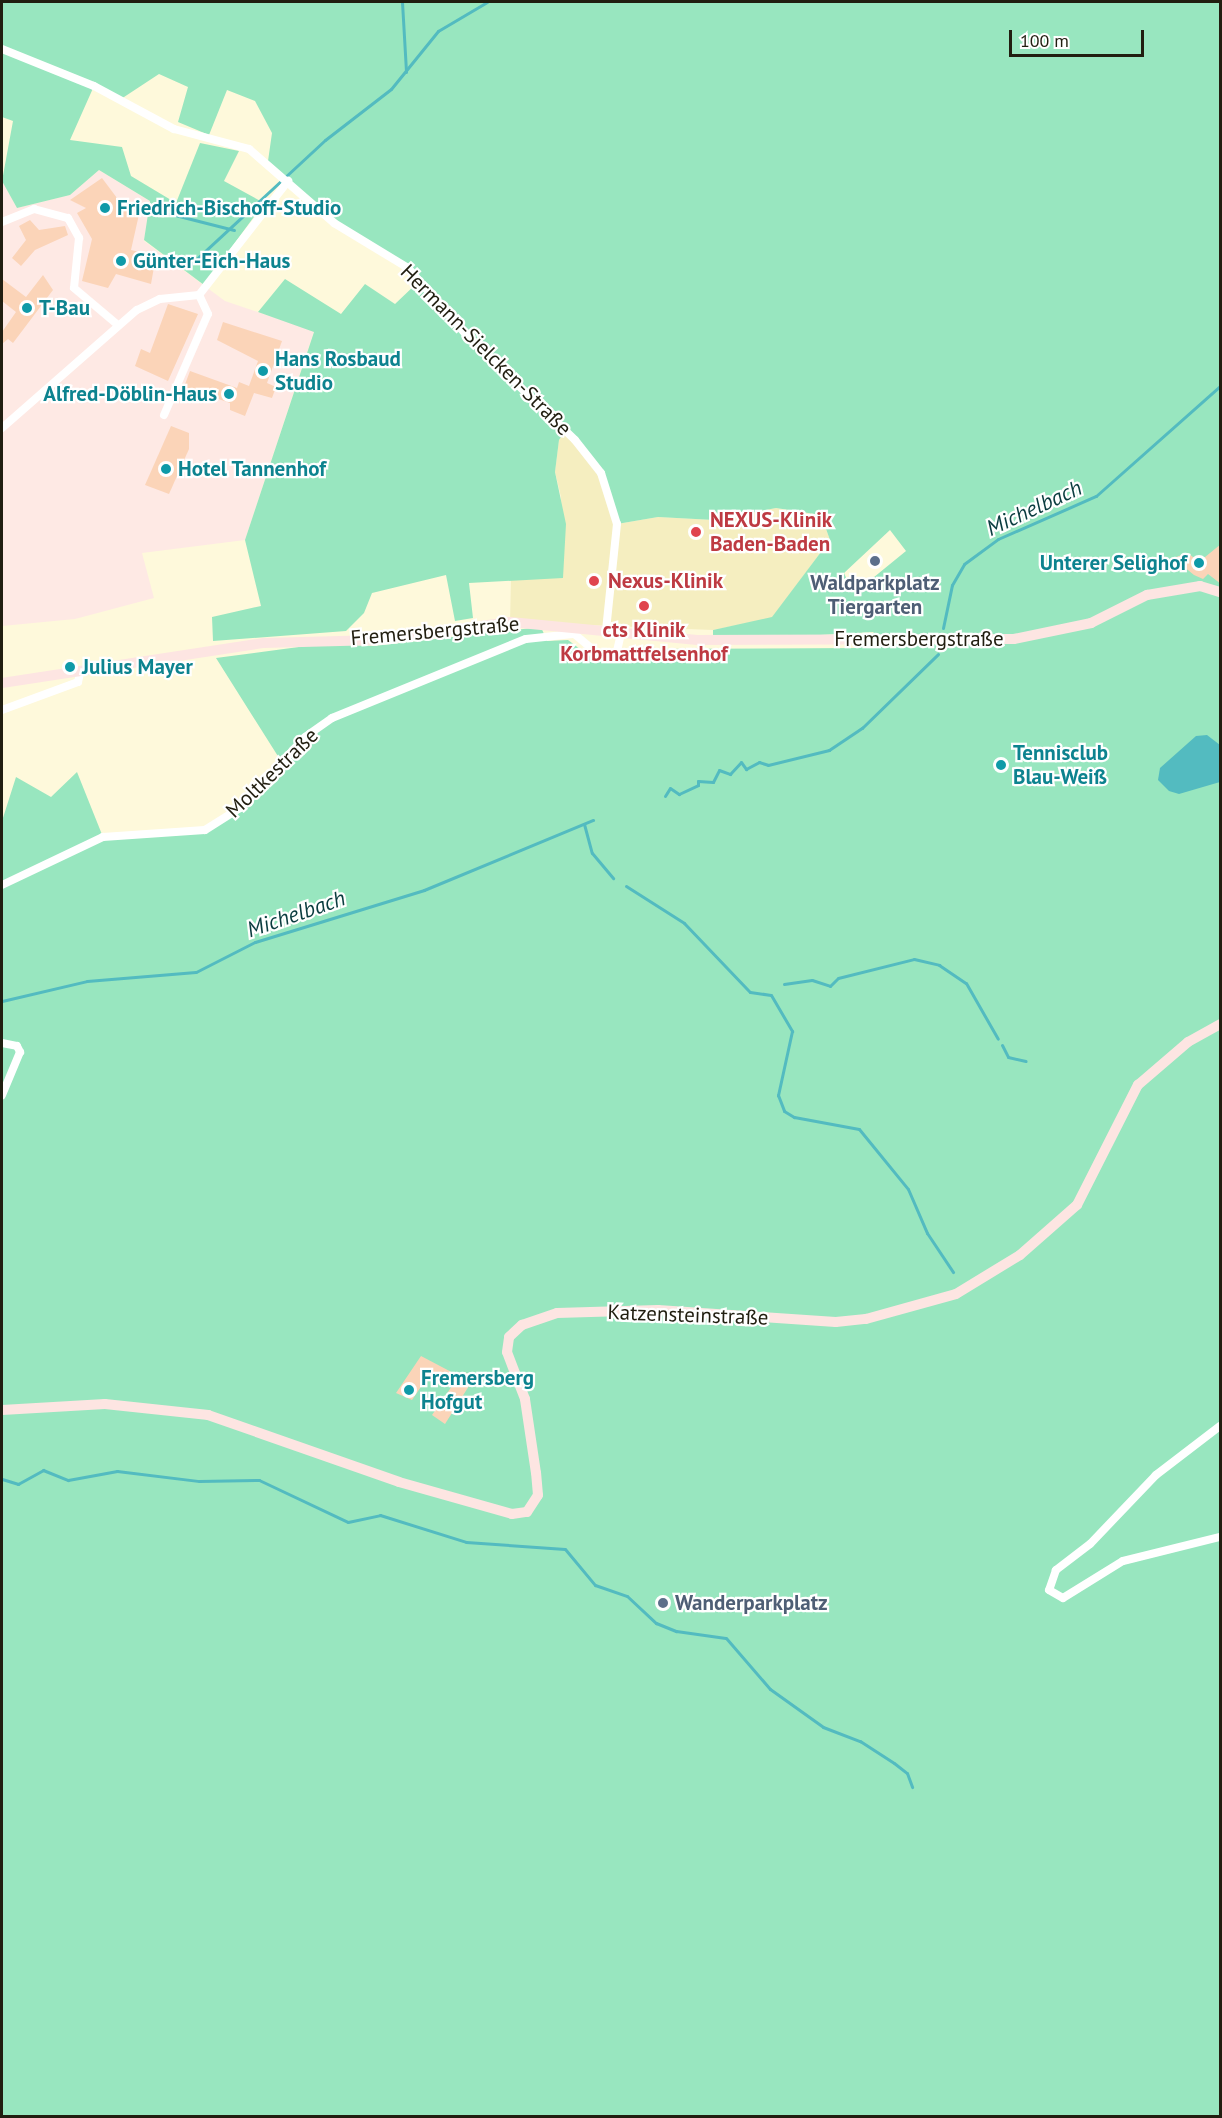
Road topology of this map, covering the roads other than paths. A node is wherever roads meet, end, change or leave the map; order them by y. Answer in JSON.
{"nodes":[{"id":1,"x":2,"y":50,"type":"edge"},
{"id":2,"x":286,"y":178,"type":"junction"},
{"id":3,"x":2,"y":222,"type":"edge"},
{"id":4,"x":199,"y":294,"type":"junction"},
{"id":5,"x":118,"y":325,"type":"junction"},
{"id":6,"x":164,"y":415,"type":"dead end"},
{"id":7,"x":2,"y":428,"type":"edge"},
{"id":8,"x":1221,"y":592,"type":"edge"},
{"id":9,"x":572,"y":630,"type":"junction"},
{"id":10,"x":606,"y":631,"type":"junction"},
{"id":11,"x":621,"y":633,"type":"junction"},
{"id":12,"x":80,"y":673,"type":"junction"},
{"id":13,"x":2,"y":683,"type":"edge"},
{"id":14,"x":2,"y":710,"type":"edge"},
{"id":15,"x":2,"y":885,"type":"edge"},
{"id":16,"x":1221,"y":1024,"type":"edge"},
{"id":17,"x":2,"y":1043,"type":"edge"},
{"id":18,"x":2,"y":1095,"type":"edge"},
{"id":19,"x":2,"y":1410,"type":"edge"},
{"id":20,"x":1221,"y":1426,"type":"edge"},
{"id":21,"x":1221,"y":1537,"type":"edge"}],
"edges":[{"from":1,"to":2,"type":"street","name":"Hermann-Sielcken-Straße"},
{"from":2,"to":4,"type":"street"},
{"from":2,"to":10,"type":"street","name":"Hermann-Sielcken-Straße"},
{"from":3,"to":5,"type":"street"},
{"from":4,"to":5,"type":"street"},
{"from":4,"to":6,"type":"street"},
{"from":5,"to":7,"type":"street"},
{"from":8,"to":11,"type":"street","name":"Fremersbergstraße"},
{"from":9,"to":10,"type":"street","name":"Fremersbergstraße"},
{"from":9,"to":11,"type":"street"},
{"from":9,"to":12,"type":"street","name":"Fremersbergstraße"},
{"from":9,"to":15,"type":"street","name":"Moltkestraße"},
{"from":10,"to":11,"type":"street","name":"Fremersbergstraße"},
{"from":12,"to":13,"type":"street","name":"Fremersbergstraße"},
{"from":12,"to":14,"type":"street"},
{"from":16,"to":19,"type":"street","name":"Katzensteinstraße"},
{"from":17,"to":18,"type":"street"},
{"from":20,"to":21,"type":"street"}]}
